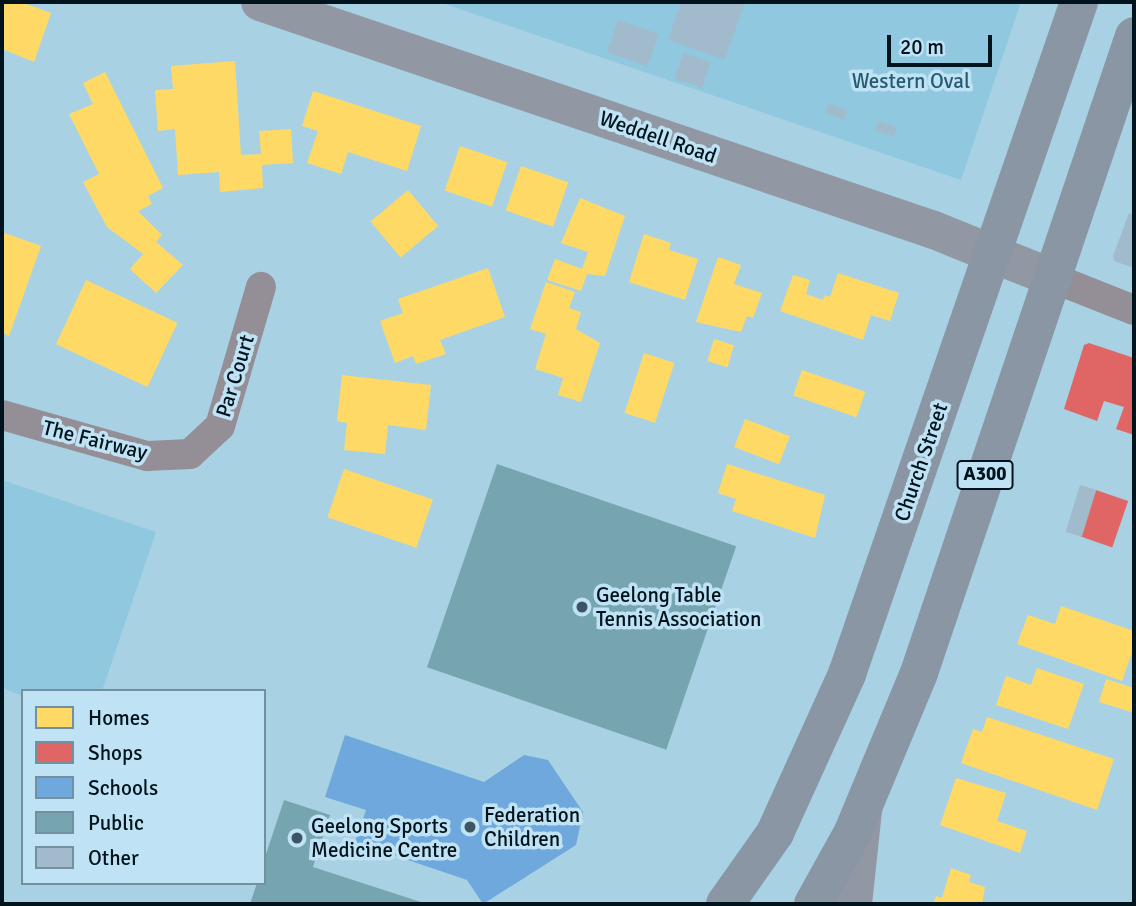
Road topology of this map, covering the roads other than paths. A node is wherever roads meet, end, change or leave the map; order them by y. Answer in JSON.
{"nodes":[{"id":1,"x":260,"y":2,"type":"edge"},
{"id":2,"x":1079,"y":2,"type":"edge"},
{"id":3,"x":1134,"y":36,"type":"edge"},
{"id":4,"x":993,"y":254,"type":"junction"},
{"id":5,"x":1053,"y":278,"type":"junction"},
{"id":6,"x":261,"y":287,"type":"dead end"},
{"id":7,"x":1134,"y":310,"type":"edge"},
{"id":8,"x":2,"y":415,"type":"edge"},
{"id":9,"x":190,"y":454,"type":"joint"},
{"id":10,"x":863,"y":810,"type":"junction"},
{"id":11,"x":725,"y":904,"type":"edge"},
{"id":12,"x":813,"y":904,"type":"edge"},
{"id":13,"x":853,"y":904,"type":"edge"}],
"edges":[{"from":1,"to":4,"type":"street","name":"Weddell Road"},
{"from":2,"to":4,"type":"highway","name":"Church Street"},
{"from":3,"to":5,"type":"highway","number":"A300"},
{"from":4,"to":5,"type":"street","name":"Weddell Road"},
{"from":4,"to":11,"type":"highway","name":"Church Street"},
{"from":5,"to":7,"type":"street"},
{"from":5,"to":10,"type":"highway","number":"A300"},
{"from":6,"to":9,"type":"street","name":"Par Court"},
{"from":8,"to":9,"type":"street","name":"The Fairway"},
{"from":10,"to":12,"type":"highway","number":"A300"},
{"from":10,"to":13,"type":"street"}]}
